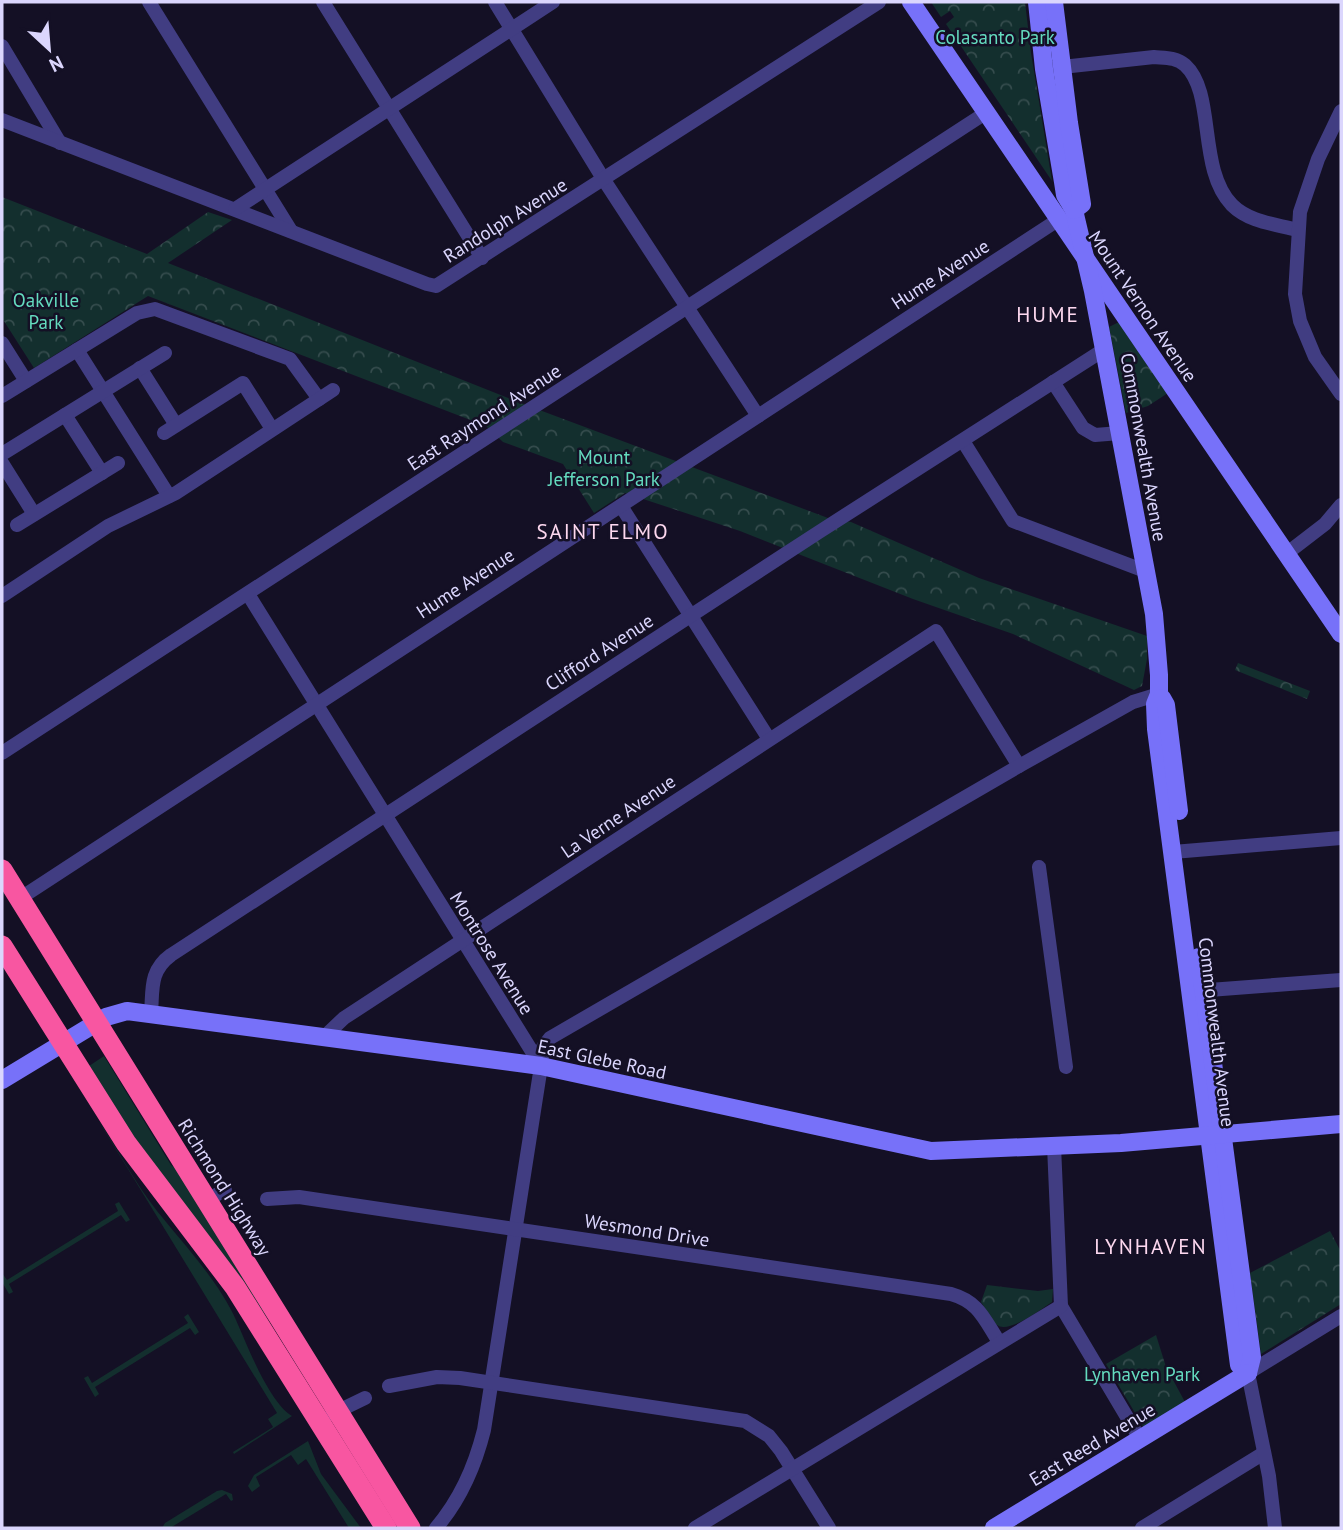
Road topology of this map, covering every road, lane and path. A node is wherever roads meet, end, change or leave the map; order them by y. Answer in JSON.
{"nodes":[{"id":1,"x":149,"y":2,"type":"edge"},
{"id":2,"x":323,"y":2,"type":"edge"},
{"id":3,"x":495,"y":2,"type":"edge"},
{"id":4,"x":552,"y":2,"type":"edge"},
{"id":5,"x":879,"y":2,"type":"edge"},
{"id":6,"x":911,"y":2,"type":"edge"},
{"id":7,"x":1037,"y":2,"type":"edge"},
{"id":8,"x":1054,"y":2,"type":"edge"},
{"id":9,"x":511,"y":29,"type":"junction"},
{"id":10,"x":2,"y":46,"type":"edge"},
{"id":11,"x":1053,"y":68,"type":"junction"},
{"id":12,"x":389,"y":108,"type":"junction"},
{"id":13,"x":1341,"y":111,"type":"edge"},
{"id":14,"x":987,"y":112,"type":"junction"},
{"id":15,"x":2,"y":120,"type":"edge"},
{"id":16,"x":60,"y":143,"type":"junction"},
{"id":17,"x":604,"y":180,"type":"junction"},
{"id":18,"x":265,"y":190,"type":"junction"},
{"id":19,"x":235,"y":209,"type":"junction"},
{"id":20,"x":1066,"y":215,"type":"junction"},
{"id":21,"x":1297,"y":230,"type":"junction"},
{"id":22,"x":291,"y":232,"type":"junction"},
{"id":23,"x":482,"y":258,"type":"junction"},
{"id":24,"x":1087,"y":262,"type":"junction"},
{"id":25,"x":687,"y":307,"type":"junction"},
{"id":26,"x":2,"y":344,"type":"edge"},
{"id":27,"x":1105,"y":349,"type":"junction"},
{"id":28,"x":77,"y":350,"type":"junction"},
{"id":29,"x":165,"y":353,"type":"dead end"},
{"id":30,"x":140,"y":368,"type":"junction"},
{"id":31,"x":26,"y":381,"type":"junction"},
{"id":32,"x":1053,"y":382,"type":"junction"},
{"id":33,"x":333,"y":390,"type":"dead end"},
{"id":34,"x":103,"y":391,"type":"junction"},
{"id":35,"x":1341,"y":394,"type":"edge"},
{"id":36,"x":2,"y":396,"type":"edge"},
{"id":37,"x":319,"y":399,"type":"junction"},
{"id":38,"x":65,"y":415,"type":"junction"},
{"id":39,"x":758,"y":416,"type":"junction"},
{"id":40,"x":272,"y":429,"type":"junction"},
{"id":41,"x":1120,"y":433,"type":"junction"},
{"id":42,"x":963,"y":441,"type":"junction"},
{"id":43,"x":2,"y":454,"type":"edge"},
{"id":44,"x":2,"y":463,"type":"edge"},
{"id":45,"x":118,"y":463,"type":"dead end"},
{"id":46,"x":102,"y":473,"type":"junction"},
{"id":47,"x":169,"y":496,"type":"junction"},
{"id":48,"x":1341,"y":505,"type":"edge"},
{"id":49,"x":621,"y":506,"type":"junction"},
{"id":50,"x":34,"y":514,"type":"junction"},
{"id":51,"x":17,"y":525,"type":"dead end"},
{"id":52,"x":1286,"y":554,"type":"junction"},
{"id":53,"x":1145,"y":571,"type":"junction"},
{"id":54,"x":248,"y":594,"type":"junction"},
{"id":55,"x":2,"y":596,"type":"edge"},
{"id":56,"x":690,"y":615,"type":"junction"},
{"id":57,"x":1341,"y":634,"type":"edge"},
{"id":58,"x":1159,"y":694,"type":"junction"},
{"id":59,"x":315,"y":704,"type":"junction"},
{"id":60,"x":769,"y":739,"type":"junction"},
{"id":61,"x":2,"y":753,"type":"edge"},
{"id":62,"x":1019,"y":766,"type":"junction"},
{"id":63,"x":386,"y":816,"type":"junction"},
{"id":64,"x":1341,"y":838,"type":"edge"},
{"id":65,"x":1179,"y":852,"type":"junction"},
{"id":66,"x":1038,"y":866,"type":"dead end"},
{"id":67,"x":2,"y":870,"type":"edge"},
{"id":68,"x":19,"y":899,"type":"junction"},
{"id":69,"x":463,"y":942,"type":"junction"},
{"id":70,"x":2,"y":946,"type":"edge"},
{"id":71,"x":1341,"y":980,"type":"edge"},
{"id":72,"x":1197,"y":991,"type":"junction"},
{"id":73,"x":151,"y":1013,"type":"junction"},
{"id":74,"x":96,"y":1023,"type":"junction"},
{"id":75,"x":324,"y":1037,"type":"junction"},
{"id":76,"x":62,"y":1042,"type":"junction"},
{"id":77,"x":541,"y":1066,"type":"junction"},
{"id":78,"x":1066,"y":1067,"type":"dead end"},
{"id":79,"x":2,"y":1080,"type":"edge"},
{"id":80,"x":1341,"y":1124,"type":"edge"},
{"id":81,"x":1215,"y":1135,"type":"junction"},
{"id":82,"x":1054,"y":1146,"type":"junction"},
{"id":83,"x":267,"y":1199,"type":"dead end"},
{"id":84,"x":516,"y":1229,"type":"junction"},
{"id":85,"x":1061,"y":1306,"type":"junction"},
{"id":86,"x":1341,"y":1316,"type":"edge"},
{"id":87,"x":999,"y":1342,"type":"junction"},
{"id":88,"x":1248,"y":1373,"type":"junction"},
{"id":89,"x":493,"y":1383,"type":"junction"},
{"id":90,"x":389,"y":1385,"type":"dead end"},
{"id":91,"x":365,"y":1398,"type":"dead end"},
{"id":92,"x":329,"y":1416,"type":"junction"},
{"id":93,"x":1140,"y":1439,"type":"junction"},
{"id":94,"x":1264,"y":1453,"type":"junction"},
{"id":95,"x":791,"y":1468,"type":"junction"},
{"id":96,"x":386,"y":1528,"type":"edge"},
{"id":97,"x":410,"y":1528,"type":"edge"},
{"id":98,"x":436,"y":1528,"type":"edge"},
{"id":99,"x":695,"y":1528,"type":"edge"},
{"id":100,"x":829,"y":1528,"type":"edge"},
{"id":101,"x":994,"y":1528,"type":"edge"},
{"id":102,"x":1142,"y":1528,"type":"edge"},
{"id":103,"x":1275,"y":1528,"type":"edge"}],
"edges":[{"from":1,"to":18,"type":"street"},
{"from":2,"to":12,"type":"street"},
{"from":3,"to":9,"type":"street"},
{"from":4,"to":9,"type":"street"},
{"from":5,"to":17,"type":"street","name":"Randolph Avenue"},
{"from":6,"to":14,"type":"main road"},
{"from":7,"to":11,"type":"main road","name":"Commonwealth Avenue"},
{"from":8,"to":11,"type":"main road","name":"Commonwealth Avenue"},
{"from":9,"to":12,"type":"street"},
{"from":9,"to":17,"type":"street"},
{"from":10,"to":16,"type":"street"},
{"from":11,"to":20,"type":"main road","name":"Commonwealth Avenue"},
{"from":11,"to":21,"type":"street"},
{"from":12,"to":18,"type":"street"},
{"from":12,"to":23,"type":"street"},
{"from":13,"to":21,"type":"street"},
{"from":14,"to":20,"type":"main road"},
{"from":14,"to":25,"type":"street","name":"East Raymond Avenue"},
{"from":15,"to":16,"type":"street","name":"Randolph Avenue"},
{"from":16,"to":19,"type":"street","name":"Randolph Avenue"},
{"from":17,"to":23,"type":"street","name":"Randolph Avenue"},
{"from":17,"to":25,"type":"street"},
{"from":18,"to":19,"type":"street"},
{"from":18,"to":22,"type":"street"},
{"from":19,"to":22,"type":"street","name":"Randolph Avenue"},
{"from":20,"to":24,"type":"main road","name":"Commonwealth Avenue"},
{"from":20,"to":39,"type":"street","name":"Hume Avenue"},
{"from":21,"to":35,"type":"street"},
{"from":22,"to":23,"type":"street","name":"Randolph Avenue"},
{"from":24,"to":27,"type":"main road","name":"Commonwealth Avenue"},
{"from":24,"to":52,"type":"main road","name":"Mount Vernon Avenue"},
{"from":25,"to":39,"type":"street"},
{"from":25,"to":54,"type":"street","name":"East Raymond Avenue"},
{"from":26,"to":31,"type":"street"},
{"from":27,"to":32,"type":"street","name":"Clifford Avenue"},
{"from":27,"to":41,"type":"main road","name":"Commonwealth Avenue"},
{"from":28,"to":31,"type":"street"},
{"from":28,"to":34,"type":"street"},
{"from":28,"to":37,"type":"street"},
{"from":29,"to":30,"type":"street"},
{"from":30,"to":34,"type":"street"},
{"from":30,"to":40,"type":"street"},
{"from":31,"to":36,"type":"street"},
{"from":32,"to":41,"type":"street"},
{"from":32,"to":42,"type":"street","name":"Clifford Avenue"},
{"from":33,"to":37,"type":"street"},
{"from":34,"to":38,"type":"street"},
{"from":34,"to":47,"type":"street"},
{"from":37,"to":40,"type":"street"},
{"from":38,"to":43,"type":"street"},
{"from":38,"to":46,"type":"street"},
{"from":39,"to":49,"type":"street","name":"Hume Avenue"},
{"from":40,"to":47,"type":"street"},
{"from":41,"to":53,"type":"main road","name":"Commonwealth Avenue"},
{"from":42,"to":53,"type":"street"},
{"from":42,"to":56,"type":"street","name":"Clifford Avenue"},
{"from":44,"to":50,"type":"street"},
{"from":45,"to":46,"type":"street"},
{"from":46,"to":50,"type":"street"},
{"from":47,"to":55,"type":"street"},
{"from":48,"to":52,"type":"street"},
{"from":49,"to":56,"type":"street"},
{"from":49,"to":59,"type":"street","name":"Hume Avenue"},
{"from":50,"to":51,"type":"street"},
{"from":52,"to":57,"type":"main road","name":"Mount Vernon Avenue"},
{"from":53,"to":58,"type":"main road","name":"Commonwealth Avenue"},
{"from":54,"to":59,"type":"street","name":"Montrose Avenue"},
{"from":54,"to":61,"type":"street","name":"East Raymond Avenue"},
{"from":56,"to":60,"type":"street"},
{"from":56,"to":63,"type":"street","name":"Clifford Avenue"},
{"from":58,"to":62,"type":"street"},
{"from":58,"to":65,"type":"main road","name":"Commonwealth Avenue"},
{"from":59,"to":63,"type":"street","name":"Montrose Avenue"},
{"from":59,"to":68,"type":"street","name":"Hume Avenue"},
{"from":60,"to":62,"type":"street","name":"La Verne Avenue"},
{"from":60,"to":69,"type":"street","name":"La Verne Avenue"},
{"from":62,"to":77,"type":"street"},
{"from":63,"to":69,"type":"street","name":"Montrose Avenue"},
{"from":63,"to":73,"type":"street","name":"Clifford Avenue"},
{"from":64,"to":65,"type":"street"},
{"from":65,"to":72,"type":"main road","name":"Commonwealth Avenue"},
{"from":66,"to":78,"type":"street"},
{"from":67,"to":68,"type":"highway","name":"Richmond Highway"},
{"from":68,"to":74,"type":"highway","name":"Richmond Highway"},
{"from":69,"to":75,"type":"street","name":"La Verne Avenue"},
{"from":69,"to":77,"type":"street","name":"Montrose Avenue"},
{"from":70,"to":76,"type":"highway","name":"Richmond Highway"},
{"from":71,"to":72,"type":"street"},
{"from":72,"to":81,"type":"main road","name":"Commonwealth Avenue"},
{"from":73,"to":74,"type":"main road","name":"East Glebe Road"},
{"from":73,"to":75,"type":"main road","name":"East Glebe Road"},
{"from":74,"to":76,"type":"main road","name":"East Glebe Road"},
{"from":74,"to":92,"type":"highway","name":"Richmond Highway"},
{"from":75,"to":77,"type":"main road","name":"East Glebe Road"},
{"from":76,"to":79,"type":"main road","name":"East Glebe Road"},
{"from":76,"to":92,"type":"highway","name":"Richmond Highway"},
{"from":77,"to":82,"type":"main road","name":"East Glebe Road"},
{"from":77,"to":84,"type":"street"},
{"from":80,"to":81,"type":"main road","name":"East Glebe Road"},
{"from":81,"to":82,"type":"main road","name":"East Glebe Road"},
{"from":81,"to":88,"type":"main road","name":"Commonwealth Avenue"},
{"from":82,"to":85,"type":"street"},
{"from":83,"to":84,"type":"street","name":"Wesmond Drive"},
{"from":84,"to":87,"type":"street","name":"Wesmond Drive"},
{"from":84,"to":89,"type":"street"},
{"from":85,"to":87,"type":"street"},
{"from":85,"to":93,"type":"street"},
{"from":86,"to":88,"type":"street"},
{"from":87,"to":95,"type":"street"},
{"from":88,"to":93,"type":"main road","name":"East Reed Avenue"},
{"from":88,"to":94,"type":"street","name":"Commonwealth Avenue"},
{"from":89,"to":90,"type":"street"},
{"from":89,"to":95,"type":"street"},
{"from":89,"to":98,"type":"street"},
{"from":91,"to":92,"type":"street"},
{"from":92,"to":96,"type":"highway","name":"Richmond Highway"},
{"from":92,"to":97,"type":"highway","name":"Richmond Highway"},
{"from":93,"to":101,"type":"main road","name":"East Reed Avenue"},
{"from":94,"to":102,"type":"street"},
{"from":94,"to":103,"type":"street","name":"Commonwealth Avenue"},
{"from":95,"to":99,"type":"street"},
{"from":95,"to":100,"type":"street"}]}
